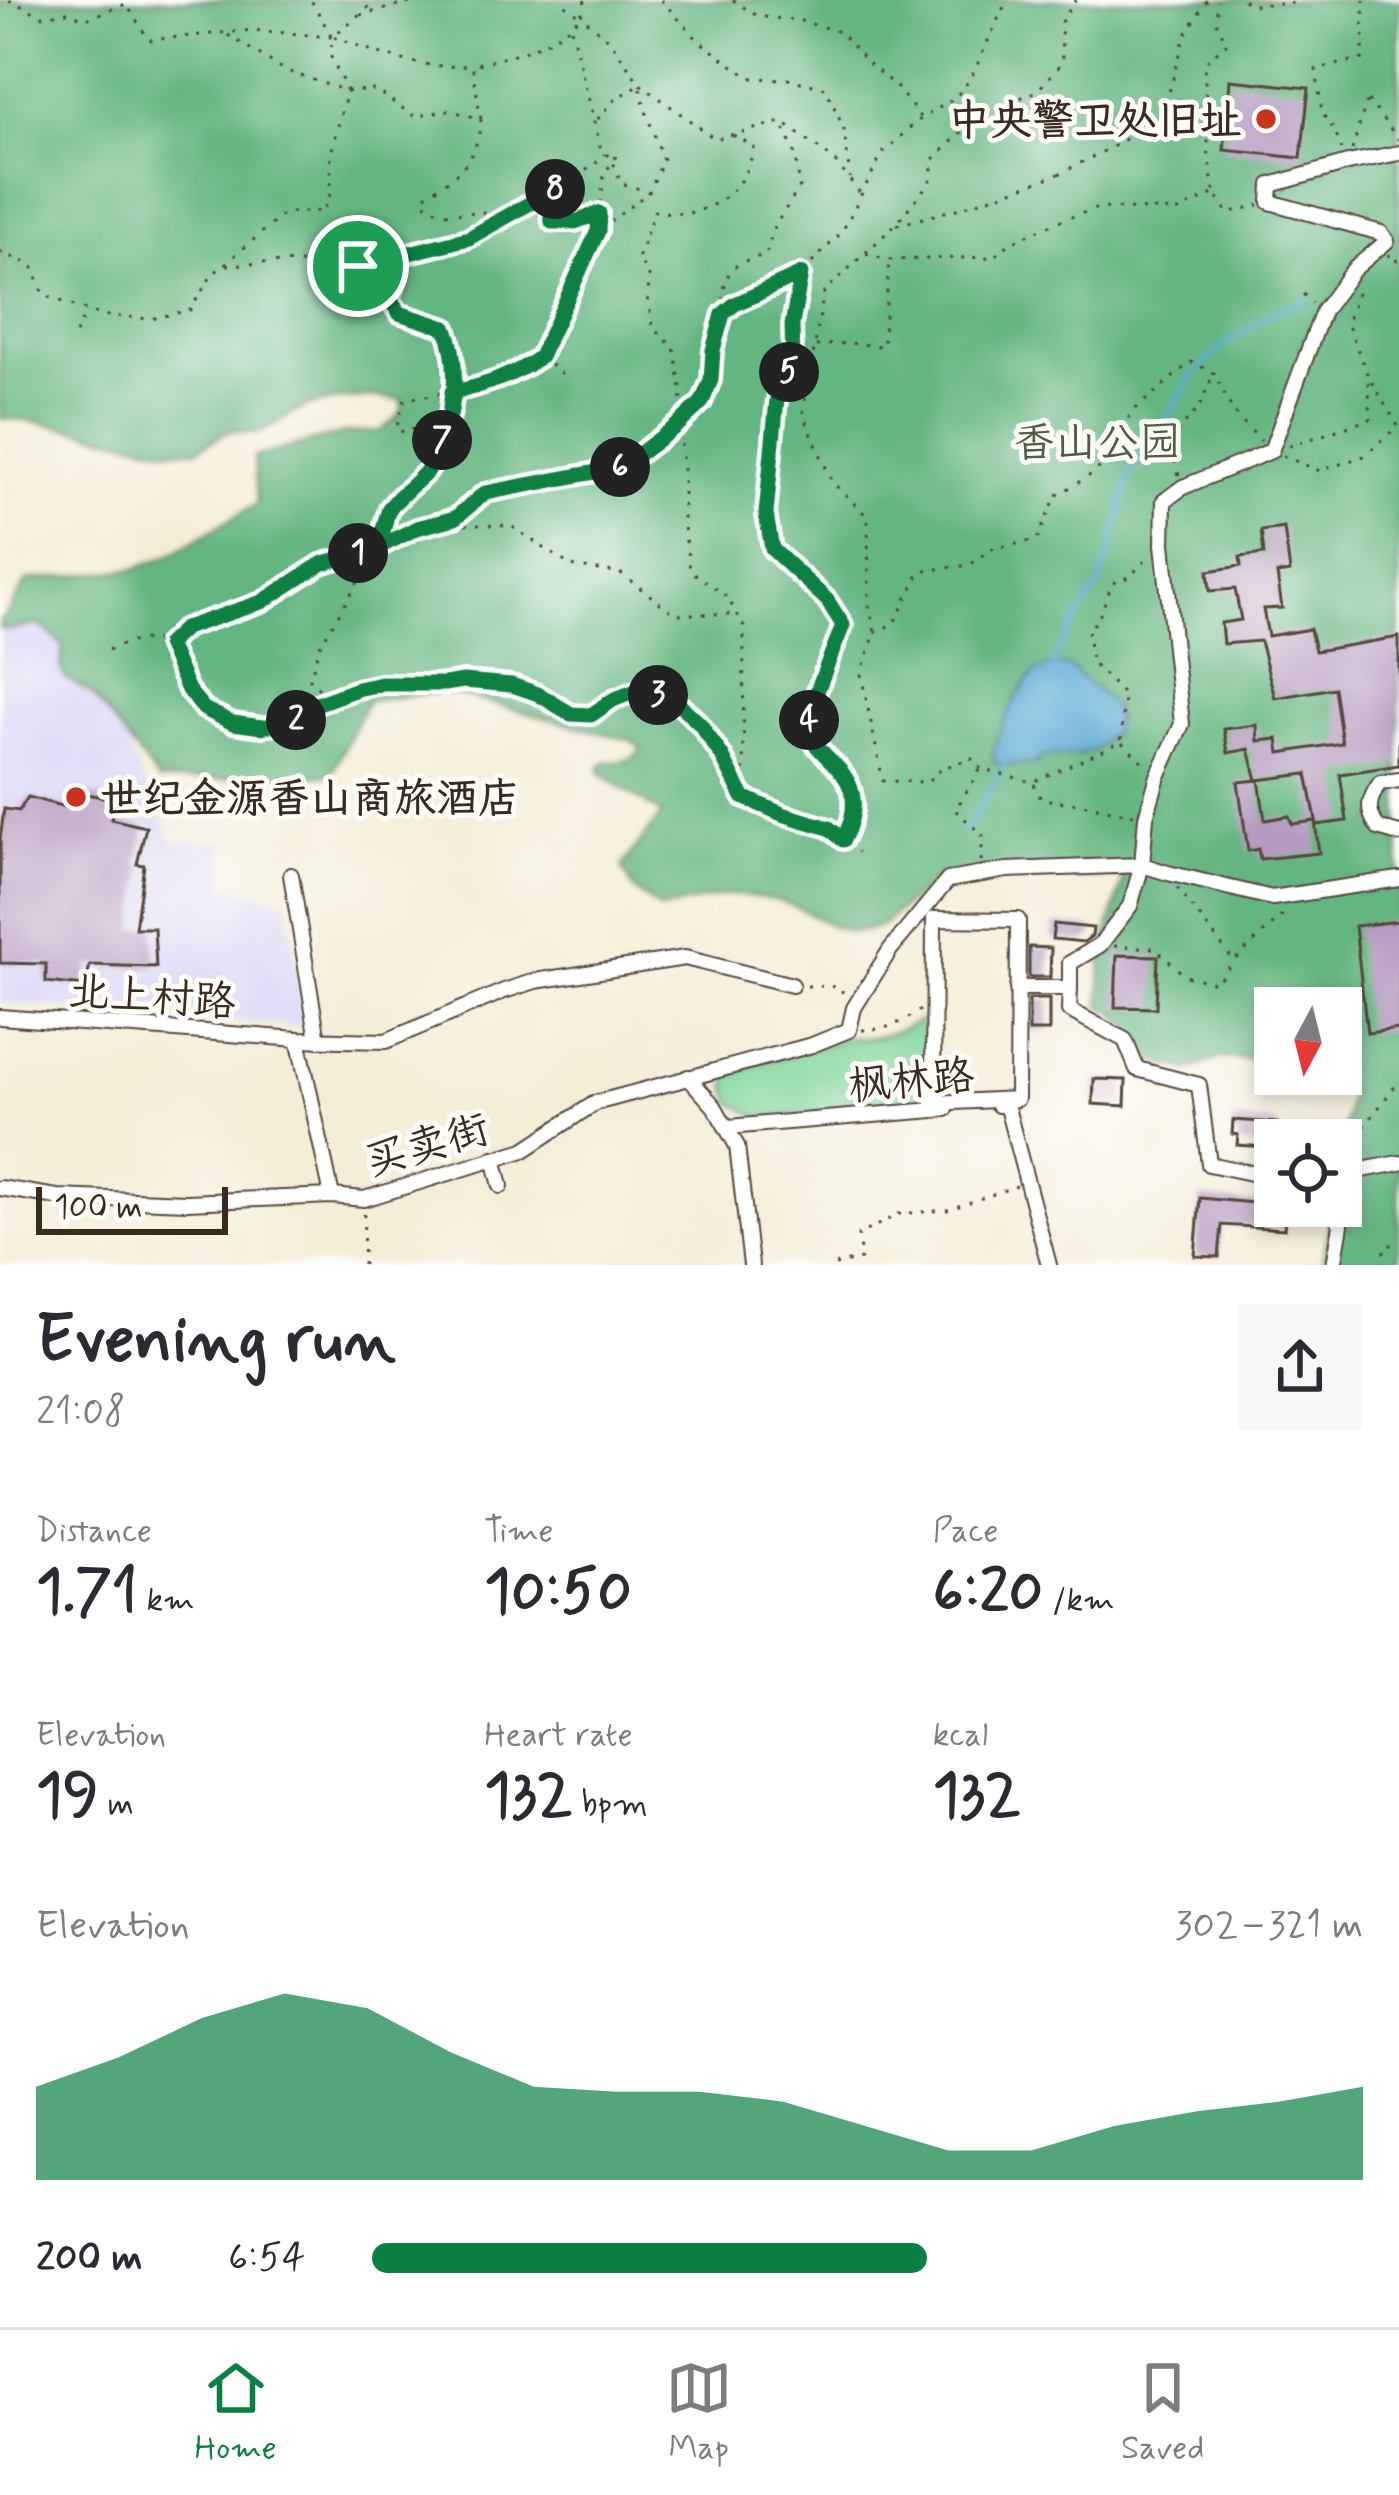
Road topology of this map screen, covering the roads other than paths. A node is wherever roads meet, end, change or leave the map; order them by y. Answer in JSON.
{"nodes":[{"id":1,"x":1399,"y":153,"type":"edge"},
{"id":2,"x":1399,"y":780,"type":"edge"},
{"id":3,"x":1399,"y":834,"type":"edge"},
{"id":4,"x":1142,"y":865,"type":"junction"},
{"id":5,"x":291,"y":874,"type":"dead end"},
{"id":6,"x":1399,"y":879,"type":"edge"},
{"id":7,"x":793,"y":985,"type":"road end"},
{"id":8,"x":1017,"y":988,"type":"junction"},
{"id":9,"x":1070,"y":988,"type":"junction"},
{"id":10,"x":0,"y":1017,"type":"edge"},
{"id":11,"x":298,"y":1039,"type":"junction"},
{"id":12,"x":318,"y":1040,"type":"junction"},
{"id":13,"x":688,"y":1076,"type":"junction"},
{"id":14,"x":728,"y":1127,"type":"junction"},
{"id":15,"x":494,"y":1158,"type":"junction"},
{"id":16,"x":1399,"y":1162,"type":"edge"},
{"id":17,"x":1362,"y":1170,"type":"edge"},
{"id":18,"x":1254,"y":1173,"type":"edge"},
{"id":19,"x":501,"y":1186,"type":"dead end"},
{"id":20,"x":0,"y":1188,"type":"edge"},
{"id":21,"x":332,"y":1196,"type":"junction"},
{"id":22,"x":1341,"y":1227,"type":"edge"},
{"id":23,"x":751,"y":1265,"type":"edge"},
{"id":24,"x":1049,"y":1265,"type":"edge"},
{"id":25,"x":1334,"y":1265,"type":"edge"}],
"edges":[{"from":1,"to":4,"type":"street"},
{"from":2,"to":3,"type":"street"},
{"from":4,"to":6,"type":"street"},
{"from":4,"to":9,"type":"street"},
{"from":4,"to":13,"type":"street","name":"买卖街"},
{"from":5,"to":12,"type":"street"},
{"from":7,"to":12,"type":"street","name":"北上村路"},
{"from":8,"to":8,"type":"street"},
{"from":8,"to":9,"type":"street"},
{"from":9,"to":18,"type":"street"},
{"from":10,"to":11,"type":"street","name":"北上村路"},
{"from":11,"to":12,"type":"street","name":"北上村路"},
{"from":11,"to":21,"type":"street"},
{"from":13,"to":14,"type":"street"},
{"from":13,"to":15,"type":"street","name":"买卖街"},
{"from":14,"to":23,"type":"street"},
{"from":14,"to":24,"type":"street","name":"枫林路"},
{"from":15,"to":19,"type":"street"},
{"from":15,"to":21,"type":"street","name":"买卖街"},
{"from":16,"to":17,"type":"street"},
{"from":20,"to":21,"type":"street","name":"买卖街"},
{"from":22,"to":25,"type":"street"}]}
